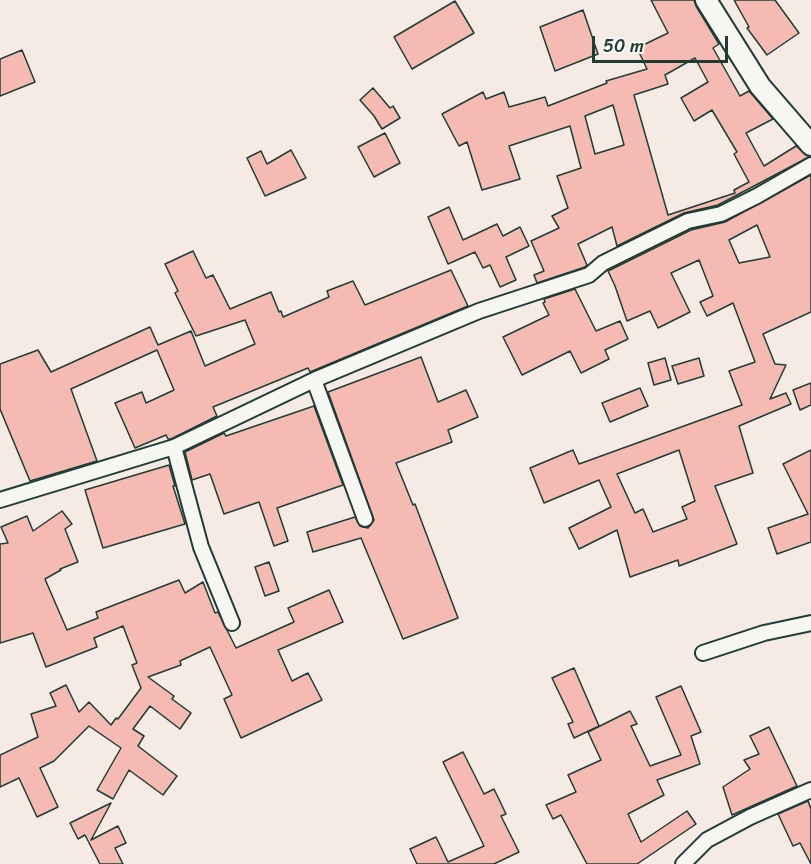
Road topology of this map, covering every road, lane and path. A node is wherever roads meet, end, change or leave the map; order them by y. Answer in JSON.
{"nodes":[{"id":1,"x":706,"y":0,"type":"edge"},
{"id":2,"x":811,"y":145,"type":"edge"},
{"id":3,"x":811,"y":165,"type":"edge"},
{"id":4,"x":314,"y":380,"type":"junction"},
{"id":5,"x":174,"y":447,"type":"junction"},
{"id":6,"x":0,"y":500,"type":"edge"},
{"id":7,"x":365,"y":519,"type":"dead end"},
{"id":8,"x":232,"y":623,"type":"dead end"},
{"id":9,"x":811,"y":623,"type":"edge"},
{"id":10,"x":703,"y":653,"type":"dead end"},
{"id":11,"x":811,"y":790,"type":"edge"},
{"id":12,"x":683,"y":864,"type":"edge"}],
"edges":[{"from":1,"to":2,"type":"main road"},
{"from":3,"to":4,"type":"street"},
{"from":4,"to":5,"type":"street"},
{"from":4,"to":7,"type":"street"},
{"from":5,"to":6,"type":"street"},
{"from":5,"to":8,"type":"street"},
{"from":9,"to":10,"type":"street"},
{"from":11,"to":12,"type":"street"}]}
